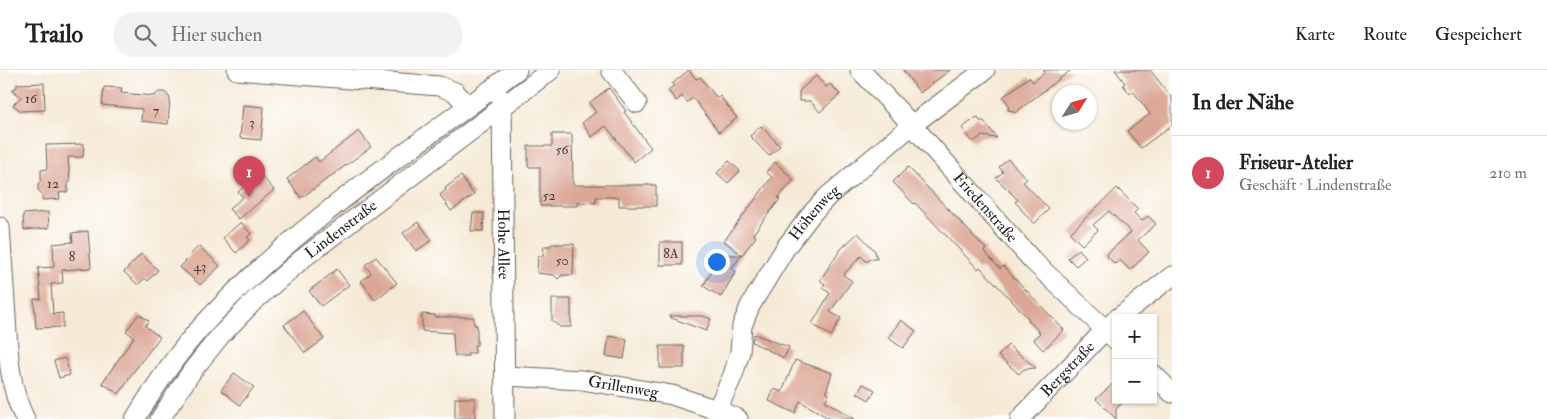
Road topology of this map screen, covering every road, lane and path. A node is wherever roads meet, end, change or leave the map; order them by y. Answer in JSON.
{"nodes":[{"id":1,"x":237,"y":70,"type":"edge"},
{"id":2,"x":551,"y":70,"type":"edge"},
{"id":3,"x":611,"y":70,"type":"edge"},
{"id":4,"x":860,"y":70,"type":"edge"},
{"id":5,"x":985,"y":70,"type":"edge"},
{"id":6,"x":507,"y":74,"type":"edge"},
{"id":7,"x":637,"y":103,"type":"dead end"},
{"id":8,"x":468,"y":106,"type":"junction"},
{"id":9,"x":502,"y":107,"type":"junction"},
{"id":10,"x":912,"y":125,"type":"junction"},
{"id":11,"x":0,"y":227,"type":"edge"},
{"id":12,"x":1172,"y":276,"type":"edge"},
{"id":13,"x":1129,"y":314,"type":"edge"},
{"id":14,"x":1112,"y":325,"type":"edge"},
{"id":15,"x":1112,"y":329,"type":"edge"},
{"id":16,"x":505,"y":376,"type":"junction"},
{"id":17,"x":1157,"y":378,"type":"edge"},
{"id":18,"x":1172,"y":393,"type":"edge"},
{"id":19,"x":717,"y":410,"type":"junction"},
{"id":20,"x":25,"y":419,"type":"edge"},
{"id":21,"x":135,"y":419,"type":"edge"},
{"id":22,"x":160,"y":419,"type":"edge"},
{"id":23,"x":505,"y":419,"type":"edge"},
{"id":24,"x":738,"y":419,"type":"edge"},
{"id":25,"x":1020,"y":419,"type":"edge"}],
"edges":[{"from":1,"to":8,"type":"street"},
{"from":2,"to":9,"type":"street","name":"Lindenstraße"},
{"from":3,"to":7,"type":"street"},
{"from":4,"to":10,"type":"street","name":"Friedenstraße"},
{"from":5,"to":10,"type":"street","name":"Höhenweg"},
{"from":6,"to":8,"type":"street","name":"Lindenstraße"},
{"from":6,"to":9,"type":"street","name":"Hohe Allee"},
{"from":8,"to":21,"type":"street","name":"Lindenstraße"},
{"from":9,"to":16,"type":"street","name":"Hohe Allee"},
{"from":9,"to":22,"type":"street","name":"Lindenstraße"},
{"from":10,"to":14,"type":"street","name":"Friedenstraße"},
{"from":10,"to":19,"type":"street","name":"Höhenweg"},
{"from":11,"to":20,"type":"street"},
{"from":12,"to":13,"type":"street","name":"Bergstraße"},
{"from":15,"to":25,"type":"street","name":"Bergstraße"},
{"from":16,"to":19,"type":"street","name":"Grillenweg"},
{"from":16,"to":23,"type":"street","name":"Hohe Allee"},
{"from":17,"to":18,"type":"street"},
{"from":19,"to":24,"type":"street","name":"Grillenweg"}]}
